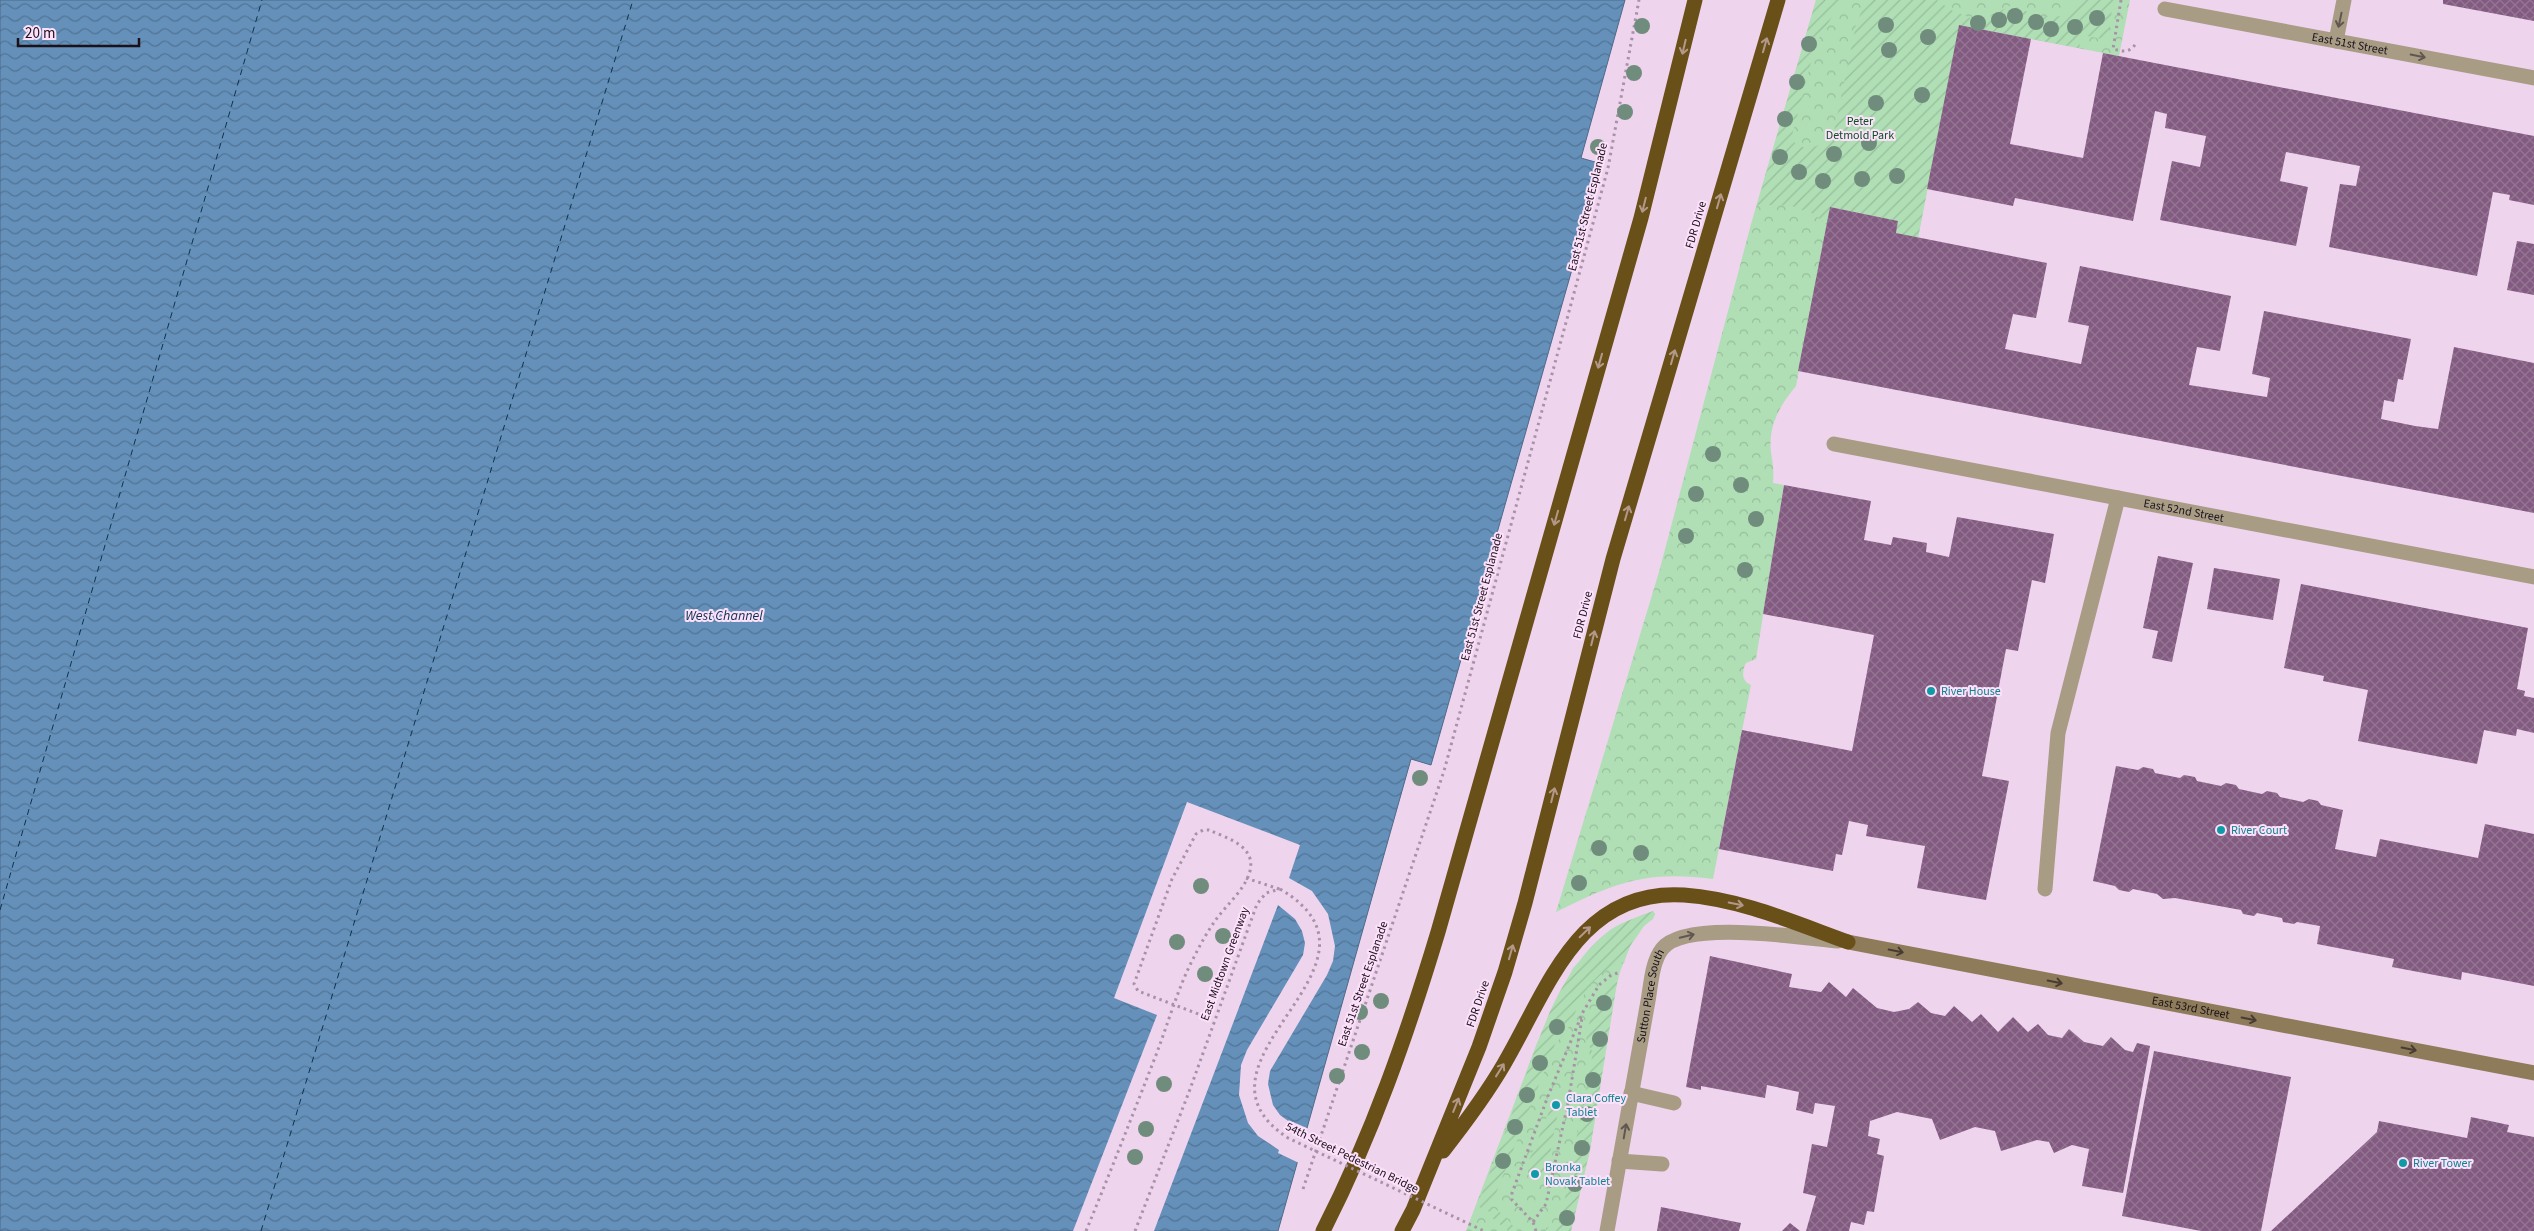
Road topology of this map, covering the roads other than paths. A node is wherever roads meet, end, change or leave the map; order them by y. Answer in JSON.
{"nodes":[{"id":1,"x":1695,"y":0,"type":"edge"},
{"id":2,"x":1778,"y":0,"type":"edge"},
{"id":3,"x":2344,"y":0,"type":"edge"},
{"id":4,"x":2165,"y":9,"type":"dead end"},
{"id":5,"x":2336,"y":41,"type":"junction"},
{"id":6,"x":2534,"y":78,"type":"edge"},
{"id":7,"x":1834,"y":444,"type":"dead end"},
{"id":8,"x":2118,"y":498,"type":"junction"},
{"id":9,"x":2534,"y":577,"type":"edge"},
{"id":10,"x":2046,"y":889,"type":"dead end"},
{"id":11,"x":1848,"y":942,"type":"junction"},
{"id":12,"x":2534,"y":1073,"type":"edge"},
{"id":13,"x":1632,"y":1093,"type":"junction"},
{"id":14,"x":1674,"y":1103,"type":"dead end"},
{"id":15,"x":1620,"y":1161,"type":"junction"},
{"id":16,"x":1662,"y":1164,"type":"dead end"},
{"id":17,"x":1431,"y":1166,"type":"junction"},
{"id":18,"x":1323,"y":1231,"type":"edge"},
{"id":19,"x":1402,"y":1231,"type":"edge"},
{"id":20,"x":1607,"y":1231,"type":"edge"}],
"edges":[{"from":1,"to":18,"type":"highway","one_way":true},
{"from":17,"to":2,"type":"highway","name":"FDR Drive","one_way":true},
{"from":3,"to":5,"type":"street","one_way":true},
{"from":4,"to":5,"type":"street","name":"East 51st Street"},
{"from":5,"to":6,"type":"street","name":"East 51st Street","one_way":true},
{"from":7,"to":8,"type":"street","name":"East 52nd Street"},
{"from":8,"to":9,"type":"street","name":"East 52nd Street"},
{"from":8,"to":10,"type":"street"},
{"from":11,"to":12,"type":"main road","name":"East 53rd Street","one_way":true},
{"from":13,"to":11,"type":"street","name":"Sutton Place South","one_way":true},
{"from":17,"to":11,"type":"highway","one_way":true},
{"from":13,"to":14,"type":"street"},
{"from":15,"to":13,"type":"street","name":"Sutton Place South","one_way":true},
{"from":15,"to":16,"type":"street"},
{"from":15,"to":20,"type":"street","name":"Sutton Place South"},
{"from":17,"to":19,"type":"highway","name":"FDR Drive"}]}
